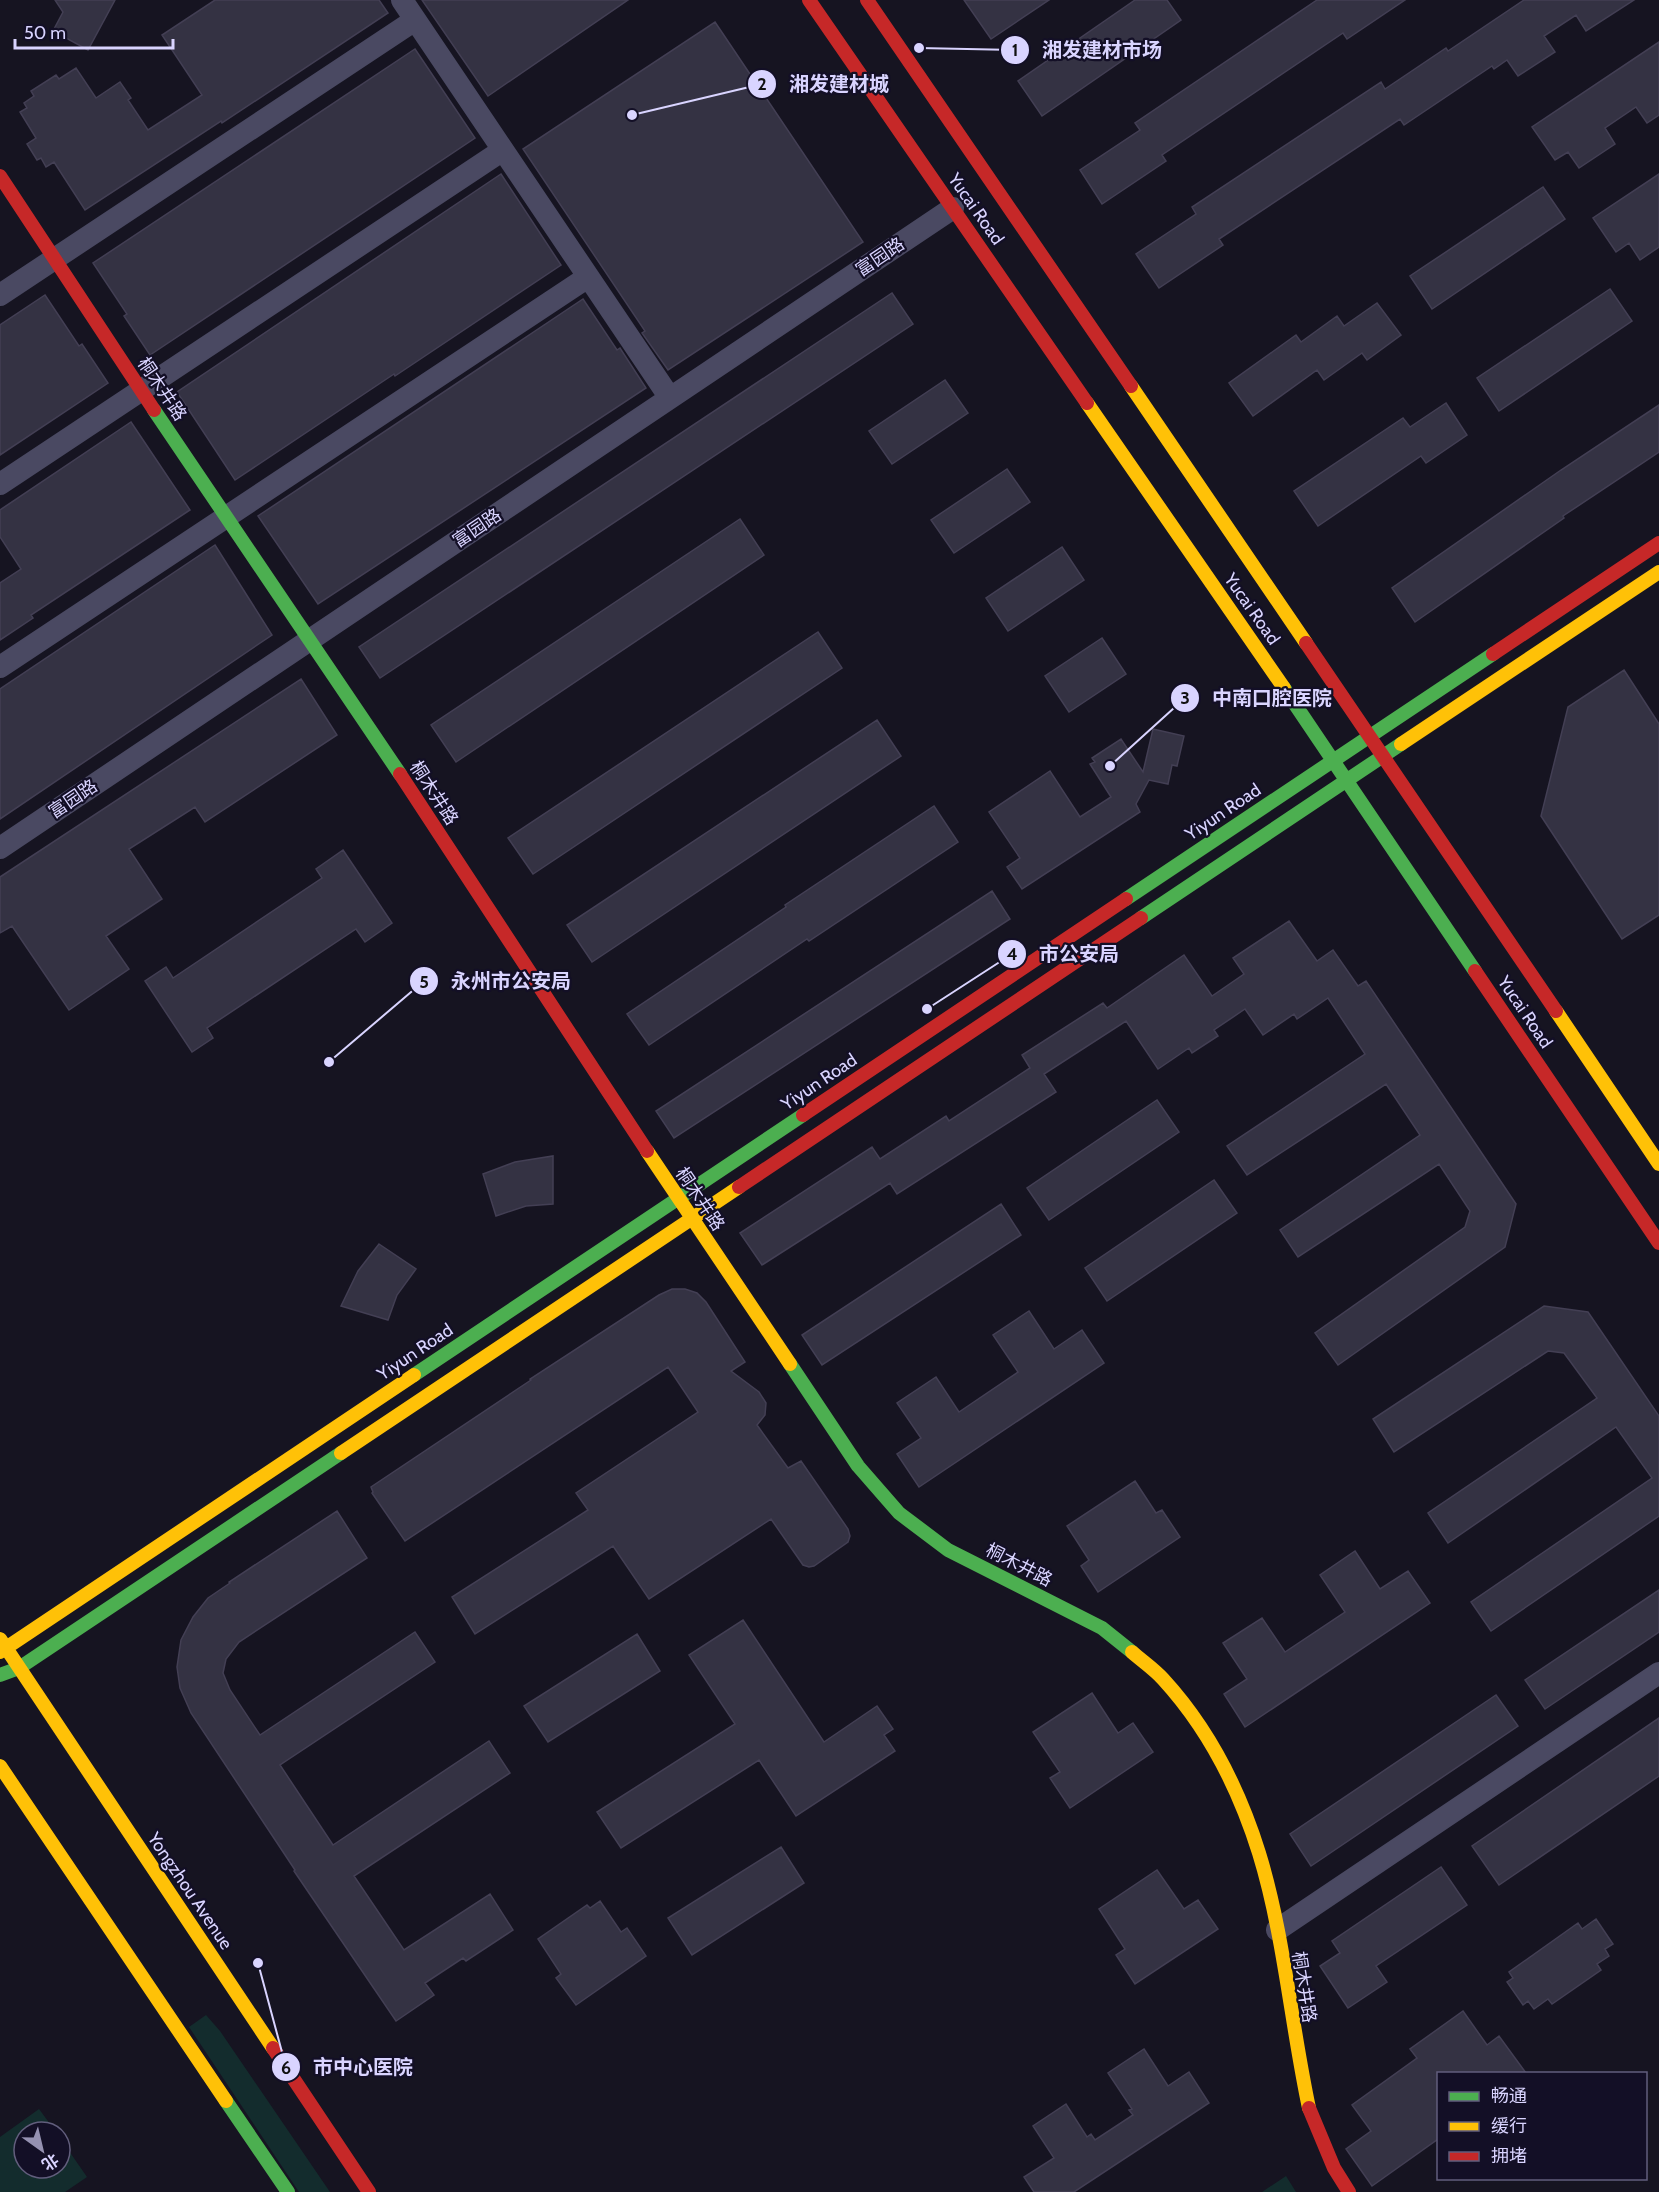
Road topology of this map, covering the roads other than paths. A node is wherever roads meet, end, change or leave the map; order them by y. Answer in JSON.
{"nodes":[{"id":1,"x":402,"y":0,"type":"edge"},
{"id":2,"x":809,"y":0,"type":"edge"},
{"id":3,"x":867,"y":0,"type":"edge"},
{"id":4,"x":415,"y":20,"type":"junction"},
{"id":5,"x":503,"y":150,"type":"junction"},
{"id":6,"x":0,"y":176,"type":"edge"},
{"id":7,"x":953,"y":208,"type":"junction"},
{"id":8,"x":54,"y":259,"type":"junction"},
{"id":9,"x":588,"y":277,"type":"junction"},
{"id":10,"x":0,"y":295,"type":"edge"},
{"id":11,"x":141,"y":390,"type":"junction"},
{"id":12,"x":670,"y":398,"type":"junction"},
{"id":13,"x":0,"y":484,"type":"edge"},
{"id":14,"x":226,"y":517,"type":"junction"},
{"id":15,"x":1659,"y":543,"type":"edge"},
{"id":16,"x":1659,"y":572,"type":"edge"},
{"id":17,"x":310,"y":640,"type":"junction"},
{"id":18,"x":0,"y":667,"type":"edge"},
{"id":19,"x":1370,"y":736,"type":"junction"},
{"id":20,"x":1383,"y":756,"type":"junction"},
{"id":21,"x":1334,"y":760,"type":"junction"},
{"id":22,"x":1347,"y":780,"type":"junction"},
{"id":23,"x":0,"y":848,"type":"edge"},
{"id":24,"x":1659,"y":1164,"type":"edge"},
{"id":25,"x":678,"y":1198,"type":"junction"},
{"id":26,"x":691,"y":1218,"type":"junction"},
{"id":27,"x":1659,"y":1243,"type":"edge"},
{"id":28,"x":2,"y":1646,"type":"edge"},
{"id":29,"x":19,"y":1668,"type":"junction"},
{"id":30,"x":1659,"y":1673,"type":"edge"},
{"id":31,"x":0,"y":1675,"type":"edge"},
{"id":32,"x":0,"y":1766,"type":"edge"},
{"id":33,"x":1277,"y":1930,"type":"junction"},
{"id":34,"x":288,"y":2192,"type":"edge"},
{"id":35,"x":369,"y":2192,"type":"edge"},
{"id":36,"x":1348,"y":2192,"type":"edge"}],
"edges":[{"from":1,"to":4,"type":"street"},
{"from":2,"to":7,"type":"street","name":"Yucai Road"},
{"from":3,"to":19,"type":"street","name":"Yucai Road"},
{"from":4,"to":5,"type":"street"},
{"from":4,"to":8,"type":"street"},
{"from":5,"to":9,"type":"street"},
{"from":5,"to":11,"type":"street"},
{"from":6,"to":8,"type":"street","name":"桐木井路"},
{"from":7,"to":12,"type":"street","name":"富园路"},
{"from":7,"to":21,"type":"street","name":"Yucai Road"},
{"from":8,"to":10,"type":"street"},
{"from":8,"to":11,"type":"street","name":"桐木井路"},
{"from":9,"to":12,"type":"street"},
{"from":9,"to":14,"type":"street"},
{"from":11,"to":13,"type":"street"},
{"from":11,"to":14,"type":"street","name":"桐木井路"},
{"from":12,"to":17,"type":"street","name":"富园路"},
{"from":14,"to":17,"type":"street","name":"桐木井路"},
{"from":14,"to":18,"type":"street"},
{"from":15,"to":19,"type":"street","name":"Yiyun Road"},
{"from":16,"to":20,"type":"street"},
{"from":17,"to":23,"type":"street","name":"富园路"},
{"from":17,"to":25,"type":"street","name":"桐木井路"},
{"from":19,"to":20,"type":"street","name":"Yucai Road"},
{"from":19,"to":21,"type":"street","name":"Yiyun Road"},
{"from":20,"to":22,"type":"street"},
{"from":20,"to":24,"type":"street","name":"Yucai Road"},
{"from":21,"to":22,"type":"street","name":"Yucai Road"},
{"from":21,"to":25,"type":"street","name":"Yiyun Road"},
{"from":22,"to":26,"type":"street"},
{"from":22,"to":27,"type":"street","name":"Yucai Road"},
{"from":25,"to":26,"type":"street","name":"桐木井路"},
{"from":25,"to":28,"type":"street","name":"Yiyun Road"},
{"from":26,"to":29,"type":"street"},
{"from":26,"to":33,"type":"street","name":"桐木井路"},
{"from":28,"to":29,"type":"street","name":"Yongzhou Avenue"},
{"from":29,"to":31,"type":"street"},
{"from":29,"to":35,"type":"street","name":"Yongzhou Avenue"},
{"from":30,"to":33,"type":"street"},
{"from":32,"to":34,"type":"street"},
{"from":33,"to":36,"type":"street","name":"桐木井路"}]}
